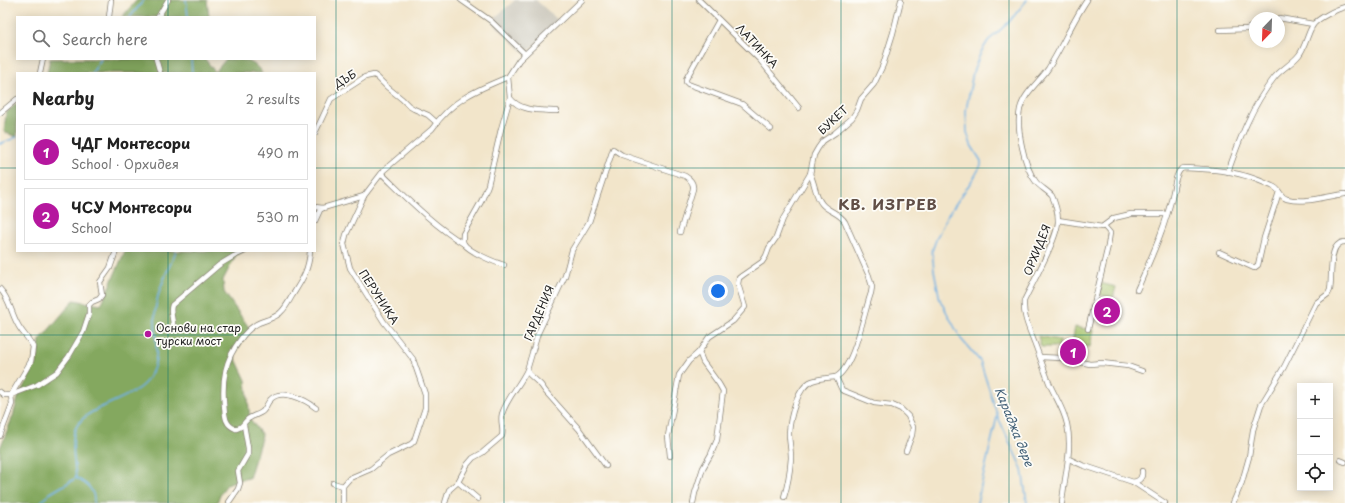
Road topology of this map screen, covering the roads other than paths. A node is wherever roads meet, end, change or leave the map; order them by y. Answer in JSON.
{"nodes":[{"id":1,"x":111,"y":0,"type":"edge"},
{"id":2,"x":168,"y":0,"type":"edge"},
{"id":3,"x":461,"y":0,"type":"edge"},
{"id":4,"x":582,"y":0,"type":"edge"},
{"id":5,"x":699,"y":0,"type":"edge"},
{"id":6,"x":901,"y":0,"type":"edge"},
{"id":7,"x":1087,"y":0,"type":"edge"},
{"id":8,"x":1345,"y":7,"type":"edge"},
{"id":9,"x":109,"y":16,"type":"edge"},
{"id":10,"x":159,"y":16,"type":"edge"},
{"id":11,"x":1285,"y":19,"type":"edge"},
{"id":12,"x":719,"y":20,"type":"junction"},
{"id":13,"x":1314,"y":24,"type":"junction"},
{"id":14,"x":1249,"y":28,"type":"edge"},
{"id":15,"x":1220,"y":30,"type":"dead end"},
{"id":16,"x":525,"y":54,"type":"junction"},
{"id":17,"x":43,"y":60,"type":"edge"},
{"id":18,"x":156,"y":60,"type":"edge"},
{"id":19,"x":40,"y":72,"type":"edge"},
{"id":20,"x":160,"y":72,"type":"edge"},
{"id":21,"x":508,"y":77,"type":"junction"},
{"id":22,"x":510,"y":98,"type":"junction"},
{"id":23,"x":16,"y":100,"type":"edge"},
{"id":24,"x":799,"y":108,"type":"dead end"},
{"id":25,"x":557,"y":111,"type":"dead end"},
{"id":26,"x":0,"y":113,"type":"edge"},
{"id":27,"x":437,"y":123,"type":"junction"},
{"id":28,"x":770,"y":129,"type":"dead end"},
{"id":29,"x":316,"y":131,"type":"edge"},
{"id":30,"x":1228,"y":172,"type":"junction"},
{"id":31,"x":382,"y":174,"type":"junction"},
{"id":32,"x":810,"y":174,"type":"junction"},
{"id":33,"x":1280,"y":192,"type":"junction"},
{"id":34,"x":1345,"y":194,"type":"edge"},
{"id":35,"x":364,"y":196,"type":"junction"},
{"id":36,"x":316,"y":208,"type":"edge"},
{"id":37,"x":323,"y":208,"type":"junction"},
{"id":38,"x":1167,"y":214,"type":"junction"},
{"id":39,"x":316,"y":218,"type":"edge"},
{"id":40,"x":1058,"y":220,"type":"junction"},
{"id":41,"x":1104,"y":226,"type":"junction"},
{"id":42,"x":680,"y":232,"type":"dead end"},
{"id":43,"x":1345,"y":242,"type":"edge"},
{"id":44,"x":464,"y":244,"type":"junction"},
{"id":45,"x":116,"y":252,"type":"edge"},
{"id":46,"x":243,"y":252,"type":"edge"},
{"id":47,"x":310,"y":252,"type":"edge"},
{"id":48,"x":1219,"y":252,"type":"dead end"},
{"id":49,"x":504,"y":265,"type":"dead end"},
{"id":50,"x":0,"y":289,"type":"edge"},
{"id":51,"x":1137,"y":290,"type":"dead end"},
{"id":52,"x":173,"y":328,"type":"dead end"},
{"id":53,"x":1088,"y":329,"type":"dead end"},
{"id":54,"x":699,"y":352,"type":"junction"},
{"id":55,"x":1040,"y":357,"type":"junction"},
{"id":56,"x":527,"y":370,"type":"junction"},
{"id":57,"x":1142,"y":371,"type":"dead end"},
{"id":58,"x":836,"y":377,"type":"junction"},
{"id":59,"x":0,"y":392,"type":"edge"},
{"id":60,"x":11,"y":395,"type":"junction"},
{"id":61,"x":316,"y":408,"type":"dead end"},
{"id":62,"x":244,"y":424,"type":"junction"},
{"id":63,"x":0,"y":436,"type":"edge"},
{"id":64,"x":906,"y":451,"type":"dead end"},
{"id":65,"x":670,"y":456,"type":"dead end"},
{"id":66,"x":1069,"y":459,"type":"junction"},
{"id":67,"x":606,"y":466,"type":"dead end"},
{"id":68,"x":1142,"y":471,"type":"dead end"},
{"id":69,"x":458,"y":482,"type":"junction"},
{"id":70,"x":1133,"y":482,"type":"junction"},
{"id":71,"x":333,"y":483,"type":"dead end"},
{"id":72,"x":343,"y":486,"type":"junction"},
{"id":73,"x":784,"y":497,"type":"dead end"},
{"id":74,"x":478,"y":499,"type":"dead end"},
{"id":75,"x":229,"y":502,"type":"dead end"},
{"id":76,"x":343,"y":503,"type":"edge"},
{"id":77,"x":445,"y":503,"type":"edge"},
{"id":78,"x":693,"y":503,"type":"edge"},
{"id":79,"x":1062,"y":503,"type":"edge"},
{"id":80,"x":1166,"y":503,"type":"edge"},
{"id":81,"x":1233,"y":503,"type":"edge"}],
"edges":[{"from":1,"to":9,"type":"street"},
{"from":2,"to":10,"type":"street"},
{"from":3,"to":16,"type":"street"},
{"from":4,"to":16,"type":"street"},
{"from":5,"to":12,"type":"street","name":"ЛАТИНКА"},
{"from":6,"to":32,"type":"street","name":"БУКЕТ"},
{"from":7,"to":40,"type":"street","name":"ОРХИДЕЯ"},
{"from":8,"to":13,"type":"street"},
{"from":11,"to":13,"type":"street"},
{"from":12,"to":24,"type":"street","name":"ЛАТИНКА"},
{"from":12,"to":28,"type":"street"},
{"from":13,"to":30,"type":"street"},
{"from":14,"to":15,"type":"street"},
{"from":16,"to":21,"type":"street"},
{"from":17,"to":19,"type":"street"},
{"from":18,"to":20,"type":"street"},
{"from":21,"to":22,"type":"street"},
{"from":21,"to":27,"type":"street","name":"ПЕРУНИКА"},
{"from":22,"to":25,"type":"street"},
{"from":22,"to":44,"type":"street"},
{"from":23,"to":26,"type":"street"},
{"from":27,"to":29,"type":"street","name":"ДЪБ"},
{"from":27,"to":31,"type":"street","name":"ПЕРУНИКА"},
{"from":30,"to":33,"type":"street"},
{"from":30,"to":38,"type":"street"},
{"from":31,"to":35,"type":"street","name":"ПЕРУНИКА"},
{"from":31,"to":44,"type":"street"},
{"from":32,"to":54,"type":"street","name":"БУКЕТ"},
{"from":32,"to":58,"type":"street"},
{"from":33,"to":34,"type":"street"},
{"from":33,"to":48,"type":"street"},
{"from":35,"to":37,"type":"street"},
{"from":35,"to":72,"type":"street","name":"ПЕРУНИКА"},
{"from":36,"to":37,"type":"street"},
{"from":37,"to":39,"type":"street"},
{"from":38,"to":41,"type":"street"},
{"from":38,"to":51,"type":"street"},
{"from":40,"to":41,"type":"street"},
{"from":40,"to":55,"type":"street","name":"ОРХИДЕЯ"},
{"from":41,"to":53,"type":"street"},
{"from":42,"to":56,"type":"street","name":"ГАРДЕНИЯ"},
{"from":43,"to":81,"type":"street"},
{"from":44,"to":49,"type":"street"},
{"from":45,"to":60,"type":"street"},
{"from":46,"to":52,"type":"street"},
{"from":47,"to":62,"type":"street"},
{"from":50,"to":60,"type":"street"},
{"from":54,"to":65,"type":"street"},
{"from":54,"to":78,"type":"street"},
{"from":55,"to":57,"type":"street"},
{"from":55,"to":66,"type":"street","name":"ОРХИДЕЯ"},
{"from":56,"to":67,"type":"street"},
{"from":56,"to":69,"type":"street","name":"ГАРДЕНИЯ"},
{"from":58,"to":64,"type":"street"},
{"from":58,"to":73,"type":"street"},
{"from":59,"to":60,"type":"street"},
{"from":60,"to":63,"type":"street"},
{"from":61,"to":62,"type":"street"},
{"from":62,"to":75,"type":"street"},
{"from":66,"to":70,"type":"street"},
{"from":66,"to":79,"type":"street","name":"ОРХИДЕЯ"},
{"from":68,"to":70,"type":"street"},
{"from":69,"to":74,"type":"street"},
{"from":69,"to":77,"type":"street"},
{"from":70,"to":80,"type":"street"},
{"from":71,"to":72,"type":"street"},
{"from":72,"to":76,"type":"street"}]}
